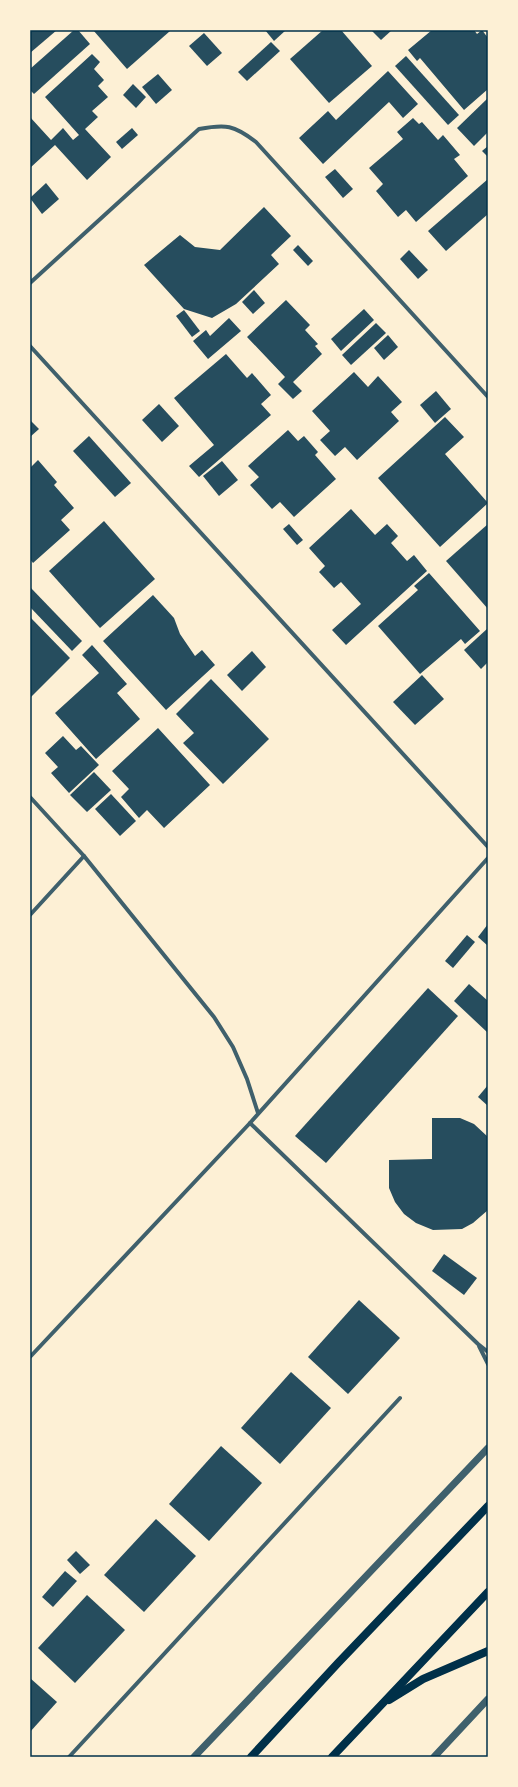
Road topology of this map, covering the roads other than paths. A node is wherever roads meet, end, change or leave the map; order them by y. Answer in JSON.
{"nodes":[{"id":1,"x":30,"y":283,"type":"edge"},
{"id":2,"x":30,"y":346,"type":"edge"},
{"id":3,"x":488,"y":397,"type":"edge"},
{"id":4,"x":30,"y":797,"type":"edge"},
{"id":5,"x":488,"y":846,"type":"edge"},
{"id":6,"x":84,"y":856,"type":"junction"},
{"id":7,"x":488,"y":858,"type":"edge"},
{"id":8,"x":30,"y":914,"type":"edge"},
{"id":9,"x":258,"y":1113,"type":"junction"},
{"id":10,"x":250,"y":1123,"type":"junction"},
{"id":11,"x":478,"y":1344,"type":"junction"},
{"id":12,"x":488,"y":1352,"type":"edge"},
{"id":13,"x":30,"y":1357,"type":"edge"},
{"id":14,"x":488,"y":1364,"type":"edge"},
{"id":15,"x":400,"y":1398,"type":"dead end"},
{"id":16,"x":488,"y":1448,"type":"edge"},
{"id":17,"x":488,"y":1506,"type":"edge"},
{"id":18,"x":488,"y":1592,"type":"edge"},
{"id":19,"x":488,"y":1651,"type":"edge"},
{"id":20,"x":488,"y":1699,"type":"edge"},
{"id":21,"x":380,"y":1706,"type":"junction"},
{"id":22,"x":69,"y":1757,"type":"edge"},
{"id":23,"x":194,"y":1757,"type":"edge"},
{"id":24,"x":251,"y":1757,"type":"edge"},
{"id":25,"x":332,"y":1757,"type":"edge"},
{"id":26,"x":434,"y":1757,"type":"edge"}],
"edges":[{"from":1,"to":3,"type":"street"},
{"from":2,"to":5,"type":"street"},
{"from":4,"to":6,"type":"street"},
{"from":6,"to":8,"type":"street"},
{"from":6,"to":9,"type":"street"},
{"from":7,"to":9,"type":"street"},
{"from":9,"to":10,"type":"street"},
{"from":10,"to":11,"type":"street"},
{"from":10,"to":13,"type":"street"},
{"from":11,"to":12,"type":"street"},
{"from":11,"to":14,"type":"street"},
{"from":15,"to":22,"type":"street"},
{"from":16,"to":23,"type":"street"},
{"from":17,"to":24,"type":"main road"},
{"from":18,"to":21,"type":"main road"},
{"from":19,"to":21,"type":"main road"},
{"from":20,"to":26,"type":"street"},
{"from":21,"to":25,"type":"main road"}]}
